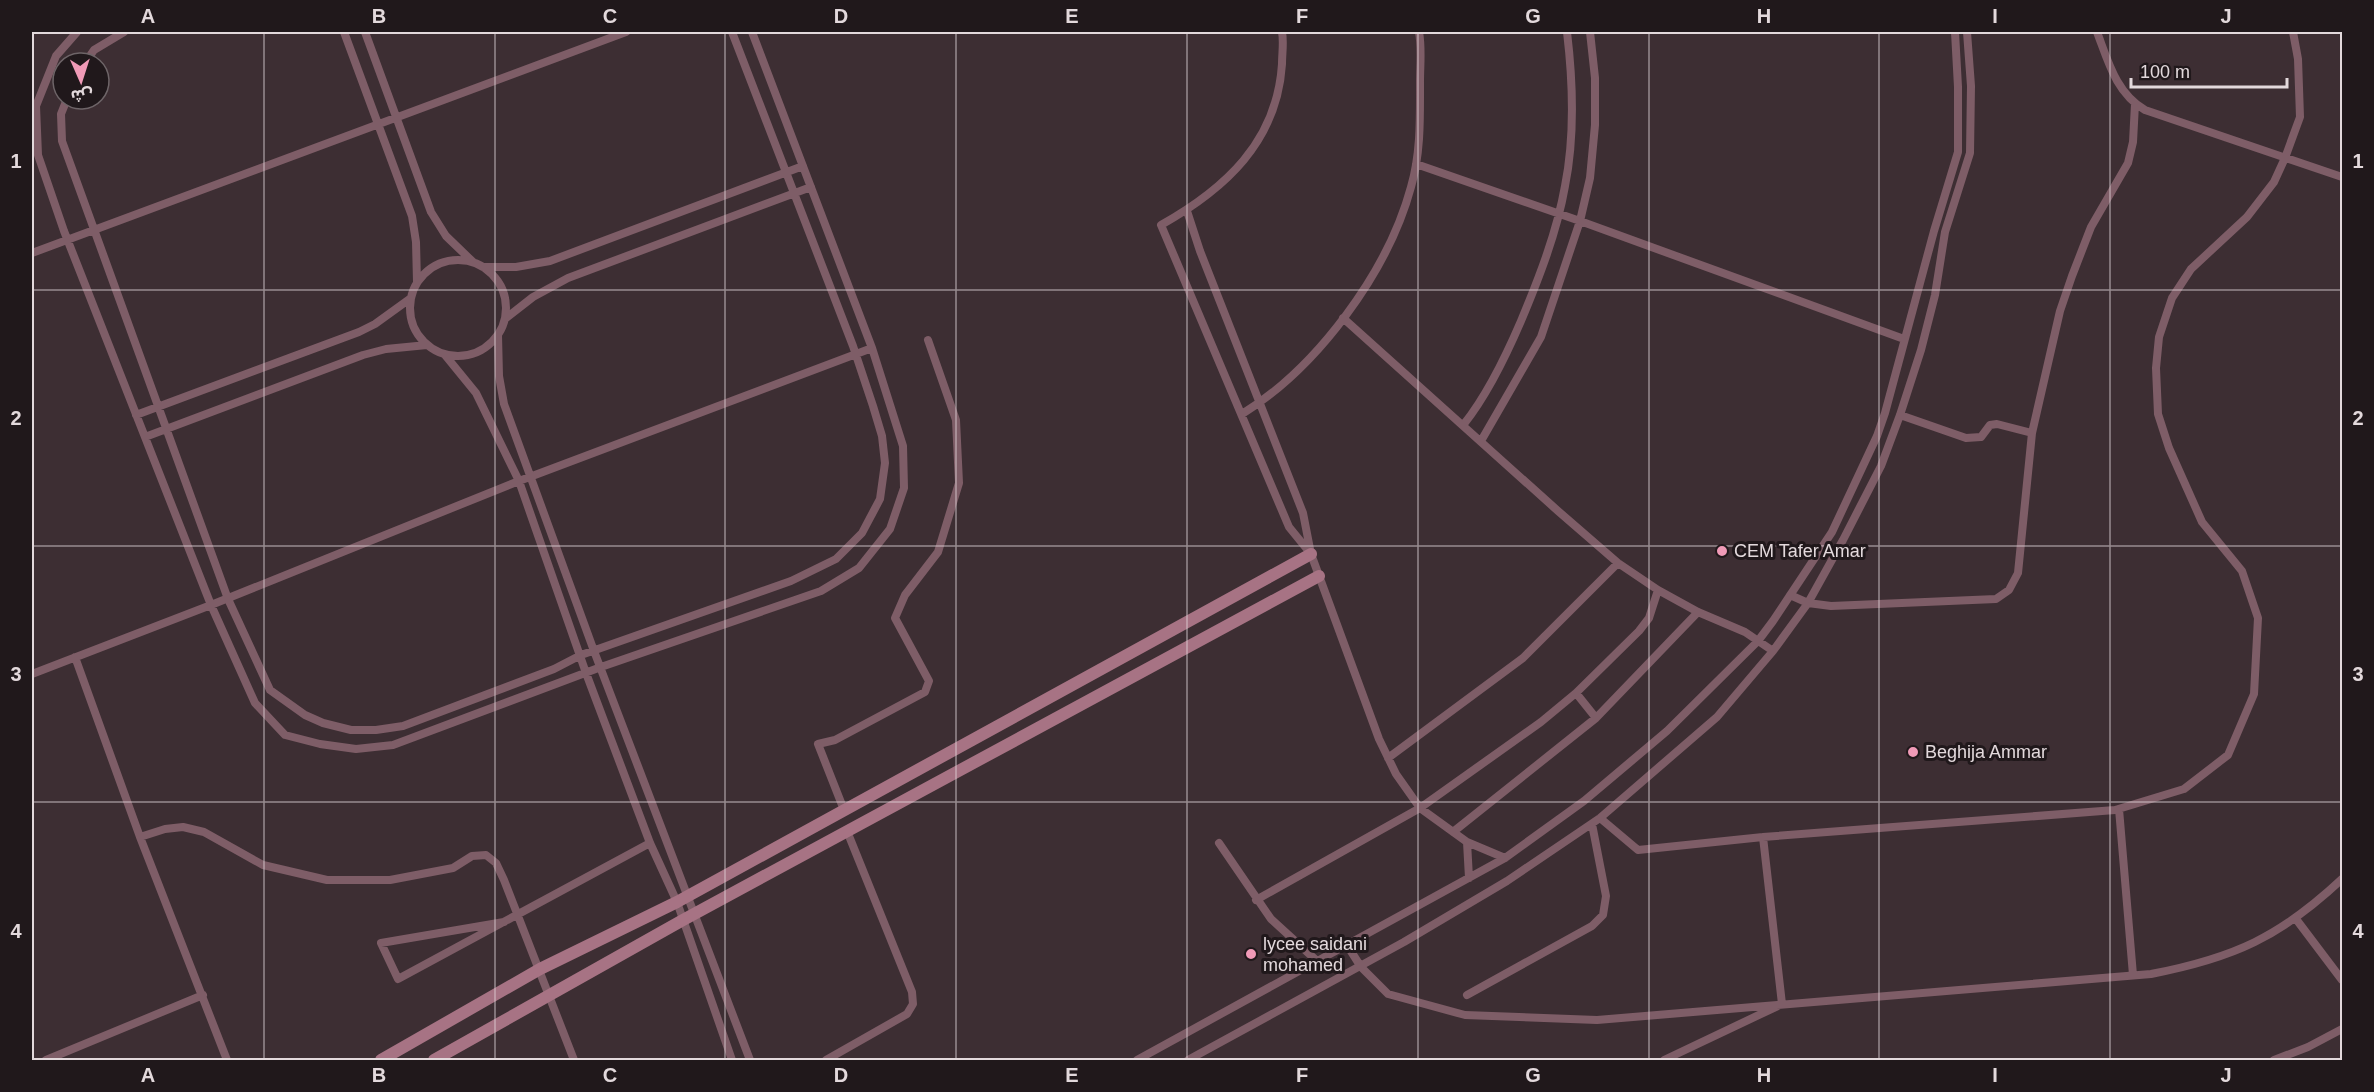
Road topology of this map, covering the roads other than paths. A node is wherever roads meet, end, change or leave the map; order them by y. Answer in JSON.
{"nodes":[{"id":1,"x":77,"y":32,"type":"edge"},
{"id":2,"x":124,"y":32,"type":"edge"},
{"id":3,"x":344,"y":32,"type":"edge"},
{"id":4,"x":365,"y":32,"type":"edge"},
{"id":5,"x":626,"y":32,"type":"edge"},
{"id":6,"x":732,"y":32,"type":"edge"},
{"id":7,"x":752,"y":32,"type":"edge"},
{"id":8,"x":1282,"y":32,"type":"edge"},
{"id":9,"x":1419,"y":32,"type":"edge"},
{"id":10,"x":1567,"y":32,"type":"edge"},
{"id":11,"x":1590,"y":32,"type":"edge"},
{"id":12,"x":1955,"y":32,"type":"edge"},
{"id":13,"x":1966,"y":32,"type":"edge"},
{"id":14,"x":2097,"y":32,"type":"edge"},
{"id":15,"x":2293,"y":32,"type":"edge"},
{"id":16,"x":93,"y":51,"type":"edge"},
{"id":17,"x":2135,"y":104,"type":"junction"},
{"id":18,"x":63,"y":111,"type":"edge"},
{"id":19,"x":397,"y":117,"type":"junction"},
{"id":20,"x":378,"y":124,"type":"junction"},
{"id":21,"x":2285,"y":158,"type":"junction"},
{"id":22,"x":1416,"y":164,"type":"junction"},
{"id":23,"x":803,"y":166,"type":"junction"},
{"id":24,"x":786,"y":173,"type":"junction"},
{"id":25,"x":2343,"y":177,"type":"edge"},
{"id":26,"x":811,"y":187,"type":"junction"},
{"id":27,"x":794,"y":194,"type":"junction"},
{"id":28,"x":1186,"y":211,"type":"junction"},
{"id":29,"x":1559,"y":213,"type":"junction"},
{"id":30,"x":1580,"y":221,"type":"junction"},
{"id":31,"x":94,"y":230,"type":"junction"},
{"id":32,"x":68,"y":240,"type":"junction"},
{"id":33,"x":32,"y":254,"type":"edge"},
{"id":34,"x":473,"y":262,"type":"junction"},
{"id":35,"x":483,"y":267,"type":"junction"},
{"id":36,"x":417,"y":282,"type":"junction"},
{"id":37,"x":411,"y":298,"type":"junction"},
{"id":38,"x":506,"y":318,"type":"junction"},
{"id":39,"x":1343,"y":318,"type":"junction"},
{"id":40,"x":498,"y":335,"type":"junction"},
{"id":41,"x":1904,"y":339,"type":"junction"},
{"id":42,"x":928,"y":340,"type":"dead end"},
{"id":43,"x":427,"y":345,"type":"junction"},
{"id":44,"x":872,"y":348,"type":"junction"},
{"id":45,"x":856,"y":354,"type":"junction"},
{"id":46,"x":445,"y":355,"type":"junction"},
{"id":47,"x":1260,"y":403,"type":"junction"},
{"id":48,"x":158,"y":407,"type":"junction"},
{"id":49,"x":1242,"y":414,"type":"junction"},
{"id":50,"x":136,"y":415,"type":"junction"},
{"id":51,"x":1900,"y":415,"type":"junction"},
{"id":52,"x":1464,"y":424,"type":"junction"},
{"id":53,"x":165,"y":428,"type":"junction"},
{"id":54,"x":2032,"y":433,"type":"junction"},
{"id":55,"x":145,"y":437,"type":"junction"},
{"id":56,"x":1481,"y":441,"type":"junction"},
{"id":57,"x":531,"y":477,"type":"junction"},
{"id":58,"x":519,"y":481,"type":"junction"},
{"id":59,"x":1311,"y":554,"type":"junction"},
{"id":60,"x":1618,"y":562,"type":"junction"},
{"id":61,"x":1319,"y":576,"type":"junction"},
{"id":62,"x":1658,"y":590,"type":"junction"},
{"id":63,"x":1790,"y":595,"type":"junction"},
{"id":64,"x":228,"y":599,"type":"junction"},
{"id":65,"x":1808,"y":603,"type":"junction"},
{"id":66,"x":211,"y":606,"type":"junction"},
{"id":67,"x":1698,"y":612,"type":"junction"},
{"id":68,"x":1758,"y":641,"type":"junction"},
{"id":69,"x":594,"y":651,"type":"junction"},
{"id":70,"x":1773,"y":651,"type":"junction"},
{"id":71,"x":581,"y":655,"type":"junction"},
{"id":72,"x":75,"y":657,"type":"junction"},
{"id":73,"x":601,"y":667,"type":"junction"},
{"id":74,"x":586,"y":673,"type":"junction"},
{"id":75,"x":32,"y":674,"type":"edge"},
{"id":76,"x":1576,"y":693,"type":"junction"},
{"id":77,"x":1596,"y":718,"type":"junction"},
{"id":78,"x":1388,"y":758,"type":"junction"},
{"id":79,"x":1420,"y":808,"type":"junction"},
{"id":80,"x":2119,"y":809,"type":"junction"},
{"id":81,"x":844,"y":810,"type":"junction"},
{"id":82,"x":1596,"y":821,"type":"junction"},
{"id":83,"x":847,"y":831,"type":"junction"},
{"id":84,"x":1453,"y":832,"type":"junction"},
{"id":85,"x":140,"y":837,"type":"junction"},
{"id":86,"x":1763,"y":837,"type":"junction"},
{"id":87,"x":1467,"y":842,"type":"junction"},
{"id":88,"x":651,"y":843,"type":"junction"},
{"id":89,"x":1219,"y":843,"type":"dead end"},
{"id":90,"x":1505,"y":858,"type":"junction"},
{"id":91,"x":1469,"y":878,"type":"junction"},
{"id":92,"x":2343,"y":879,"type":"edge"},
{"id":93,"x":688,"y":896,"type":"junction"},
{"id":94,"x":1256,"y":900,"type":"junction"},
{"id":95,"x":677,"y":902,"type":"junction"},
{"id":96,"x":695,"y":913,"type":"junction"},
{"id":97,"x":517,"y":915,"type":"junction"},
{"id":98,"x":2296,"y":919,"type":"junction"},
{"id":99,"x":683,"y":920,"type":"junction"},
{"id":100,"x":504,"y":922,"type":"junction"},
{"id":101,"x":1347,"y":945,"type":"junction"},
{"id":102,"x":1317,"y":962,"type":"junction"},
{"id":103,"x":1361,"y":967,"type":"junction"},
{"id":104,"x":540,"y":969,"type":"junction"},
{"id":105,"x":2133,"y":975,"type":"junction"},
{"id":106,"x":2343,"y":980,"type":"edge"},
{"id":107,"x":203,"y":995,"type":"junction"},
{"id":108,"x":1467,"y":995,"type":"dead end"},
{"id":109,"x":549,"y":996,"type":"junction"},
{"id":110,"x":1782,"y":1005,"type":"junction"},
{"id":111,"x":2343,"y":1029,"type":"edge"},
{"id":112,"x":46,"y":1060,"type":"edge"},
{"id":113,"x":227,"y":1060,"type":"edge"},
{"id":114,"x":381,"y":1060,"type":"edge"},
{"id":115,"x":435,"y":1060,"type":"edge"},
{"id":116,"x":574,"y":1060,"type":"edge"},
{"id":117,"x":732,"y":1060,"type":"edge"},
{"id":118,"x":750,"y":1060,"type":"edge"},
{"id":119,"x":826,"y":1060,"type":"edge"},
{"id":120,"x":1137,"y":1060,"type":"edge"},
{"id":121,"x":1188,"y":1060,"type":"edge"},
{"id":122,"x":1664,"y":1060,"type":"edge"},
{"id":123,"x":2274,"y":1060,"type":"edge"}],
"edges":[{"from":1,"to":32,"type":"street"},
{"from":2,"to":16,"type":"street"},
{"from":3,"to":20,"type":"street"},
{"from":4,"to":19,"type":"street"},
{"from":5,"to":19,"type":"street"},
{"from":6,"to":24,"type":"street"},
{"from":7,"to":23,"type":"street"},
{"from":8,"to":28,"type":"street"},
{"from":9,"to":22,"type":"street"},
{"from":10,"to":29,"type":"street"},
{"from":11,"to":30,"type":"street"},
{"from":12,"to":41,"type":"street"},
{"from":13,"to":51,"type":"street"},
{"from":14,"to":17,"type":"street"},
{"from":15,"to":21,"type":"street"},
{"from":17,"to":21,"type":"street"},
{"from":17,"to":54,"type":"street"},
{"from":18,"to":31,"type":"street"},
{"from":19,"to":20,"type":"street"},
{"from":19,"to":34,"type":"street"},
{"from":20,"to":31,"type":"street"},
{"from":20,"to":36,"type":"street"},
{"from":21,"to":25,"type":"street"},
{"from":21,"to":80,"type":"street"},
{"from":22,"to":29,"type":"street"},
{"from":22,"to":39,"type":"street"},
{"from":23,"to":24,"type":"street"},
{"from":23,"to":26,"type":"street"},
{"from":24,"to":27,"type":"street"},
{"from":24,"to":35,"type":"street"},
{"from":26,"to":27,"type":"street"},
{"from":26,"to":44,"type":"street"},
{"from":27,"to":38,"type":"street"},
{"from":27,"to":45,"type":"street"},
{"from":28,"to":47,"type":"street"},
{"from":28,"to":49,"type":"street"},
{"from":29,"to":30,"type":"street"},
{"from":29,"to":52,"type":"street"},
{"from":30,"to":41,"type":"street"},
{"from":30,"to":56,"type":"street"},
{"from":31,"to":32,"type":"street"},
{"from":31,"to":48,"type":"street"},
{"from":32,"to":33,"type":"street"},
{"from":32,"to":50,"type":"street"},
{"from":34,"to":35,"type":"street"},
{"from":34,"to":36,"type":"street"},
{"from":35,"to":38,"type":"street"},
{"from":36,"to":37,"type":"street"},
{"from":37,"to":43,"type":"street"},
{"from":37,"to":48,"type":"street"},
{"from":38,"to":40,"type":"street"},
{"from":39,"to":47,"type":"street"},
{"from":39,"to":52,"type":"street"},
{"from":40,"to":46,"type":"street"},
{"from":40,"to":57,"type":"street"},
{"from":41,"to":63,"type":"street"},
{"from":42,"to":81,"type":"street"},
{"from":43,"to":46,"type":"street"},
{"from":43,"to":53,"type":"street"},
{"from":44,"to":45,"type":"street"},
{"from":44,"to":73,"type":"street"},
{"from":45,"to":57,"type":"street"},
{"from":45,"to":69,"type":"street"},
{"from":46,"to":58,"type":"street"},
{"from":47,"to":49,"type":"street"},
{"from":47,"to":59,"type":"street"},
{"from":48,"to":50,"type":"street"},
{"from":48,"to":53,"type":"street"},
{"from":49,"to":59,"type":"street"},
{"from":50,"to":55,"type":"street"},
{"from":51,"to":54,"type":"street"},
{"from":51,"to":65,"type":"street"},
{"from":52,"to":56,"type":"street"},
{"from":53,"to":55,"type":"street"},
{"from":53,"to":64,"type":"street"},
{"from":54,"to":65,"type":"street"},
{"from":55,"to":66,"type":"street"},
{"from":56,"to":60,"type":"street"},
{"from":57,"to":58,"type":"street"},
{"from":57,"to":69,"type":"street"},
{"from":58,"to":64,"type":"street"},
{"from":58,"to":71,"type":"street"},
{"from":59,"to":61,"type":"street"},
{"from":59,"to":81,"type":"street"},
{"from":60,"to":62,"type":"street"},
{"from":60,"to":78,"type":"street"},
{"from":61,"to":78,"type":"street"},
{"from":61,"to":83,"type":"street"},
{"from":62,"to":67,"type":"street"},
{"from":62,"to":76,"type":"street"},
{"from":63,"to":65,"type":"street"},
{"from":63,"to":68,"type":"street"},
{"from":64,"to":66,"type":"street"},
{"from":64,"to":71,"type":"street"},
{"from":65,"to":70,"type":"street"},
{"from":66,"to":72,"type":"street"},
{"from":66,"to":74,"type":"street"},
{"from":67,"to":68,"type":"street"},
{"from":67,"to":77,"type":"street"},
{"from":68,"to":70,"type":"street"},
{"from":68,"to":90,"type":"street"},
{"from":69,"to":71,"type":"street"},
{"from":69,"to":73,"type":"street"},
{"from":70,"to":82,"type":"street"},
{"from":71,"to":74,"type":"street"},
{"from":72,"to":75,"type":"street"},
{"from":72,"to":85,"type":"street"},
{"from":73,"to":74,"type":"street"},
{"from":73,"to":93,"type":"street"},
{"from":74,"to":88,"type":"street"},
{"from":76,"to":77,"type":"street"},
{"from":76,"to":79,"type":"street"},
{"from":77,"to":84,"type":"street"},
{"from":78,"to":79,"type":"street"},
{"from":79,"to":84,"type":"street"},
{"from":79,"to":94,"type":"street"},
{"from":80,"to":86,"type":"street"},
{"from":80,"to":105,"type":"street"},
{"from":81,"to":93,"type":"street"},
{"from":82,"to":86,"type":"street"},
{"from":82,"to":103,"type":"street"},
{"from":82,"to":108,"type":"street"},
{"from":83,"to":96,"type":"street"},
{"from":83,"to":119,"type":"street"},
{"from":84,"to":87,"type":"street"},
{"from":85,"to":97,"type":"street"},
{"from":85,"to":107,"type":"street"},
{"from":86,"to":110,"type":"street"},
{"from":87,"to":90,"type":"street"},
{"from":87,"to":91,"type":"street"},
{"from":88,"to":95,"type":"street"},
{"from":88,"to":97,"type":"street"},
{"from":89,"to":94,"type":"street"},
{"from":90,"to":91,"type":"street"},
{"from":91,"to":101,"type":"street"},
{"from":92,"to":98,"type":"street"},
{"from":93,"to":95,"type":"street"},
{"from":93,"to":96,"type":"street"},
{"from":94,"to":102,"type":"street"},
{"from":95,"to":99,"type":"street"},
{"from":95,"to":104,"type":"street"},
{"from":96,"to":99,"type":"street"},
{"from":96,"to":118,"type":"street"},
{"from":97,"to":100,"type":"street"},
{"from":97,"to":104,"type":"street"},
{"from":98,"to":105,"type":"street"},
{"from":98,"to":106,"type":"street"},
{"from":99,"to":109,"type":"street"},
{"from":99,"to":117,"type":"street"},
{"from":100,"to":100,"type":"street"},
{"from":101,"to":102,"type":"street"},
{"from":101,"to":103,"type":"street"},
{"from":102,"to":120,"type":"street"},
{"from":103,"to":110,"type":"street"},
{"from":103,"to":121,"type":"street"},
{"from":104,"to":109,"type":"street"},
{"from":104,"to":114,"type":"street"},
{"from":105,"to":110,"type":"street"},
{"from":107,"to":112,"type":"street"},
{"from":107,"to":113,"type":"street"},
{"from":109,"to":115,"type":"street"},
{"from":109,"to":116,"type":"street"},
{"from":110,"to":122,"type":"street"},
{"from":111,"to":123,"type":"street"}]}
